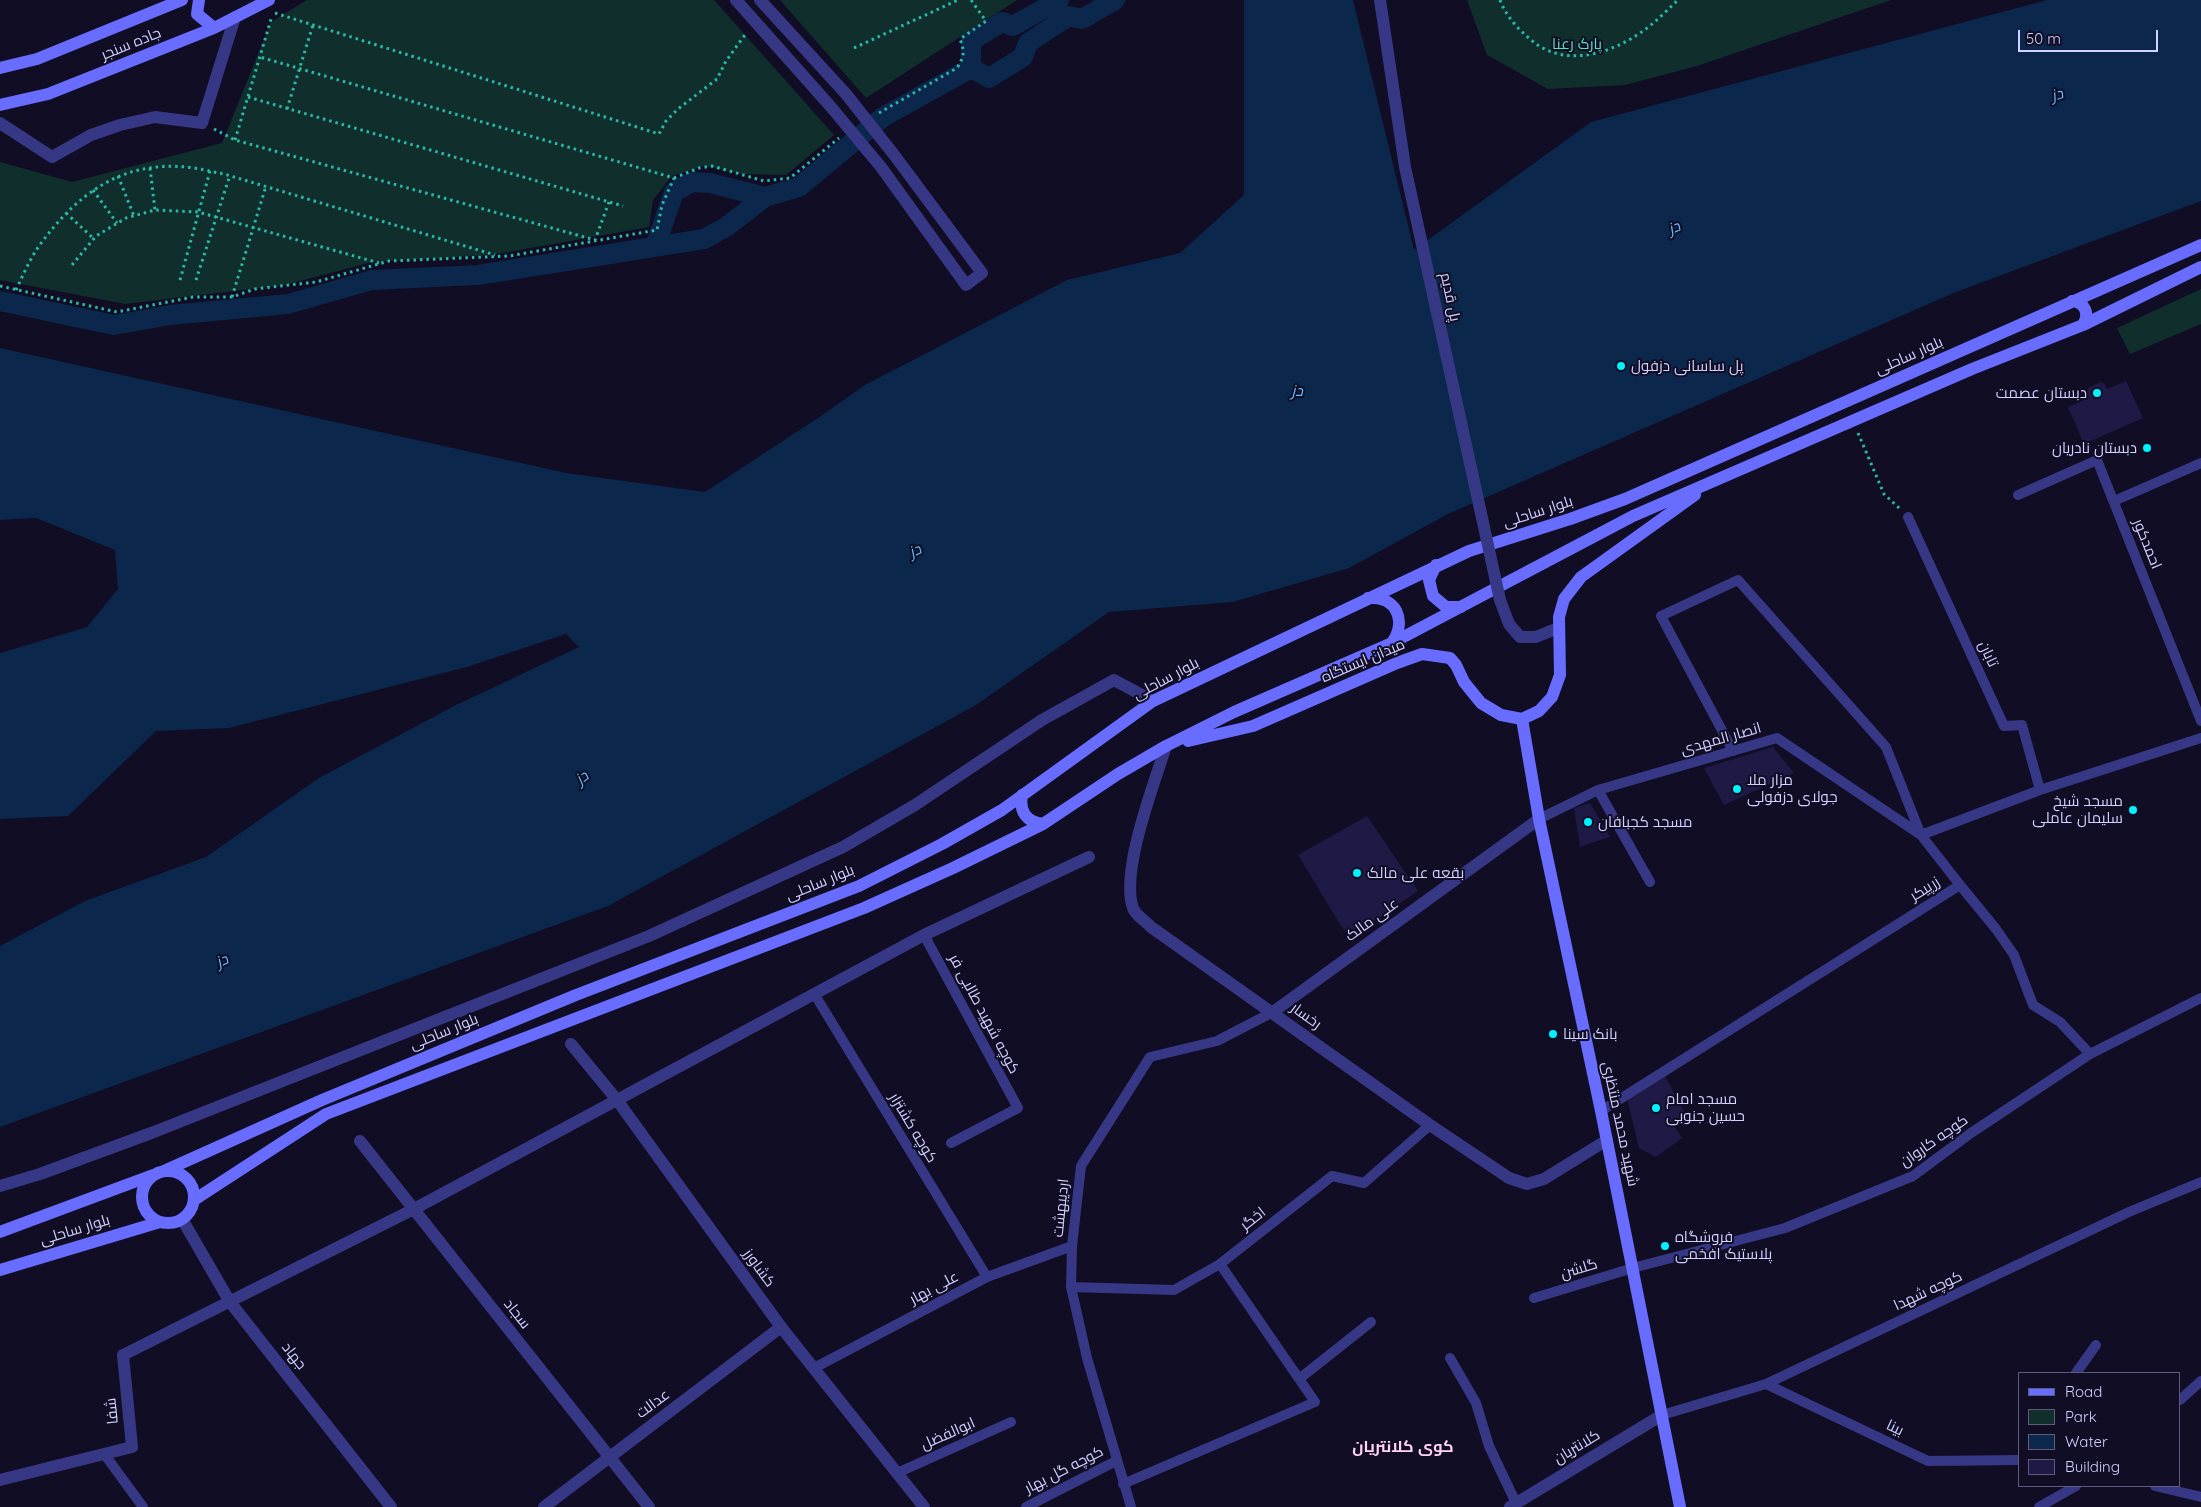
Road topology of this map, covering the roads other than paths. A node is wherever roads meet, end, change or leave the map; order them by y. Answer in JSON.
{"nodes":[{"id":1,"x":182,"y":0,"type":"edge"},
{"id":2,"x":198,"y":0,"type":"edge"},
{"id":3,"x":269,"y":0,"type":"edge"},
{"id":4,"x":736,"y":0,"type":"edge"},
{"id":5,"x":760,"y":0,"type":"edge"},
{"id":6,"x":1380,"y":0,"type":"edge"},
{"id":7,"x":235,"y":18,"type":"junction"},
{"id":8,"x":214,"y":28,"type":"junction"},
{"id":9,"x":0,"y":68,"type":"edge"},
{"id":10,"x":0,"y":105,"type":"edge"},
{"id":11,"x":0,"y":123,"type":"edge"},
{"id":12,"x":934,"y":210,"type":"junction"},
{"id":13,"x":920,"y":220,"type":"junction"},
{"id":14,"x":2201,"y":245,"type":"edge"},
{"id":15,"x":2201,"y":268,"type":"edge"},
{"id":16,"x":2072,"y":301,"type":"junction"},
{"id":17,"x":2083,"y":325,"type":"junction"},
{"id":18,"x":2201,"y":463,"type":"edge"},
{"id":19,"x":1715,"y":481,"type":"junction"},
{"id":20,"x":2018,"y":495,"type":"dead end"},
{"id":21,"x":2114,"y":501,"type":"junction"},
{"id":22,"x":1908,"y":517,"type":"road end"},
{"id":23,"x":1436,"y":565,"type":"junction"},
{"id":24,"x":1366,"y":599,"type":"junction"},
{"id":25,"x":1462,"y":607,"type":"junction"},
{"id":26,"x":1558,"y":628,"type":"junction"},
{"id":27,"x":1392,"y":643,"type":"junction"},
{"id":28,"x":1153,"y":702,"type":"junction"},
{"id":29,"x":1522,"y":719,"type":"junction"},
{"id":30,"x":2201,"y":720,"type":"edge"},
{"id":31,"x":2201,"y":738,"type":"edge"},
{"id":32,"x":1166,"y":746,"type":"junction"},
{"id":33,"x":1732,"y":751,"type":"junction"},
{"id":34,"x":1598,"y":790,"type":"junction"},
{"id":35,"x":2040,"y":790,"type":"junction"},
{"id":36,"x":1022,"y":795,"type":"junction"},
{"id":37,"x":1539,"y":819,"type":"junction"},
{"id":38,"x":1043,"y":824,"type":"junction"},
{"id":39,"x":1921,"y":835,"type":"junction"},
{"id":40,"x":1089,"y":857,"type":"dead end"},
{"id":41,"x":1650,"y":882,"type":"dead end"},
{"id":42,"x":1960,"y":885,"type":"junction"},
{"id":43,"x":924,"y":935,"type":"junction"},
{"id":44,"x":815,"y":994,"type":"junction"},
{"id":45,"x":2201,"y":998,"type":"edge"},
{"id":46,"x":1273,"y":1012,"type":"junction"},
{"id":47,"x":571,"y":1044,"type":"dead end"},
{"id":48,"x":2090,"y":1054,"type":"junction"},
{"id":49,"x":617,"y":1100,"type":"junction"},
{"id":50,"x":1601,"y":1110,"type":"junction"},
{"id":51,"x":1430,"y":1125,"type":"junction"},
{"id":52,"x":1607,"y":1140,"type":"junction"},
{"id":53,"x":360,"y":1141,"type":"dead end"},
{"id":54,"x":951,"y":1143,"type":"dead end"},
{"id":55,"x":159,"y":1173,"type":"junction"},
{"id":56,"x":2201,"y":1182,"type":"edge"},
{"id":57,"x":0,"y":1186,"type":"edge"},
{"id":58,"x":194,"y":1200,"type":"junction"},
{"id":59,"x":414,"y":1210,"type":"junction"},
{"id":60,"x":182,"y":1219,"type":"junction"},
{"id":61,"x":160,"y":1222,"type":"junction"},
{"id":62,"x":0,"y":1232,"type":"edge"},
{"id":63,"x":1072,"y":1246,"type":"junction"},
{"id":64,"x":1220,"y":1264,"type":"junction"},
{"id":65,"x":1633,"y":1268,"type":"junction"},
{"id":66,"x":0,"y":1270,"type":"edge"},
{"id":67,"x":987,"y":1277,"type":"junction"},
{"id":68,"x":1071,"y":1287,"type":"junction"},
{"id":69,"x":1534,"y":1298,"type":"dead end"},
{"id":70,"x":230,"y":1302,"type":"junction"},
{"id":71,"x":1371,"y":1322,"type":"dead end"},
{"id":72,"x":781,"y":1327,"type":"junction"},
{"id":73,"x":2096,"y":1344,"type":"dead end"},
{"id":74,"x":1450,"y":1358,"type":"dead end"},
{"id":75,"x":814,"y":1368,"type":"junction"},
{"id":76,"x":2077,"y":1372,"type":"edge"},
{"id":77,"x":1299,"y":1379,"type":"junction"},
{"id":78,"x":2201,"y":1381,"type":"edge"},
{"id":79,"x":1766,"y":1384,"type":"junction"},
{"id":80,"x":2181,"y":1399,"type":"edge"},
{"id":81,"x":1662,"y":1415,"type":"junction"},
{"id":82,"x":1011,"y":1422,"type":"dead end"},
{"id":83,"x":104,"y":1455,"type":"junction"},
{"id":84,"x":609,"y":1457,"type":"junction"},
{"id":85,"x":2018,"y":1460,"type":"edge"},
{"id":86,"x":1116,"y":1461,"type":"junction"},
{"id":87,"x":897,"y":1473,"type":"junction"},
{"id":88,"x":0,"y":1480,"type":"edge"},
{"id":89,"x":1123,"y":1484,"type":"junction"},
{"id":90,"x":2074,"y":1487,"type":"edge"},
{"id":91,"x":2159,"y":1487,"type":"edge"},
{"id":92,"x":2201,"y":1497,"type":"edge"},
{"id":93,"x":1513,"y":1505,"type":"edge"},
{"id":94,"x":144,"y":1507,"type":"edge"},
{"id":95,"x":391,"y":1507,"type":"edge"},
{"id":96,"x":544,"y":1507,"type":"edge"},
{"id":97,"x":649,"y":1507,"type":"edge"},
{"id":98,"x":924,"y":1507,"type":"edge"},
{"id":99,"x":1026,"y":1507,"type":"edge"},
{"id":100,"x":1131,"y":1507,"type":"edge"},
{"id":101,"x":1680,"y":1507,"type":"edge"},
{"id":102,"x":2039,"y":1507,"type":"edge"}],
"edges":[{"from":1,"to":9,"type":"main road","name":"جاده سنجر"},
{"from":2,"to":8,"type":"main road"},
{"from":3,"to":7,"type":"main road","name":"جاده سنجر"},
{"from":4,"to":13,"type":"street"},
{"from":5,"to":12,"type":"street"},
{"from":6,"to":26,"type":"street","name":"پل قدیم","bridge":true},
{"from":7,"to":8,"type":"main road","name":"جاده سنجر"},
{"from":7,"to":11,"type":"street"},
{"from":8,"to":10,"type":"main road","name":"جاده سنجر"},
{"from":12,"to":13,"type":"street"},
{"from":12,"to":13,"type":"street"},
{"from":14,"to":16,"type":"main road","name":"بلوار ساحلی"},
{"from":15,"to":17,"type":"main road"},
{"from":16,"to":17,"type":"main road"},
{"from":16,"to":23,"type":"main road","name":"بلوار ساحلی"},
{"from":17,"to":19,"type":"main road"},
{"from":18,"to":21,"type":"lane"},
{"from":19,"to":25,"type":"main road"},
{"from":19,"to":26,"type":"main road"},
{"from":20,"to":21,"type":"lane","name":"احمدکور"},
{"from":21,"to":30,"type":"lane","name":"احمدکور"},
{"from":22,"to":35,"type":"lane","name":"تابان"},
{"from":23,"to":24,"type":"main road","name":"بلوار ساحلی"},
{"from":23,"to":25,"type":"main road"},
{"from":24,"to":27,"type":"main road"},
{"from":24,"to":28,"type":"main road","name":"بلوار ساحلی"},
{"from":25,"to":27,"type":"main road"},
{"from":26,"to":29,"type":"main road"},
{"from":27,"to":32,"type":"main road"},
{"from":28,"to":36,"type":"main road","name":"بلوار ساحلی"},
{"from":28,"to":57,"type":"street"},
{"from":29,"to":32,"type":"main road","name":"میدان ایستگاه"},
{"from":29,"to":37,"type":"main road","name":"شهید محمد منتظری"},
{"from":31,"to":35,"type":"lane"},
{"from":32,"to":38,"type":"main road"},
{"from":32,"to":46,"type":"street","name":"رخسار"},
{"from":33,"to":34,"type":"lane","name":"انصار المهدی"},
{"from":33,"to":39,"type":"lane","name":"انصار المهدی"},
{"from":33,"to":39,"type":"lane"},
{"from":34,"to":37,"type":"lane","name":"انصار المهدی"},
{"from":34,"to":41,"type":"lane"},
{"from":35,"to":39,"type":"lane"},
{"from":36,"to":38,"type":"main road"},
{"from":36,"to":55,"type":"main road","name":"بلوار ساحلی"},
{"from":37,"to":46,"type":"street","name":"علی مالک"},
{"from":37,"to":50,"type":"main road","name":"شهید محمد منتظری"},
{"from":38,"to":58,"type":"main road"},
{"from":39,"to":42,"type":"lane","name":"زرپیکر"},
{"from":40,"to":43,"type":"street"},
{"from":42,"to":48,"type":"lane"},
{"from":42,"to":50,"type":"lane","name":"زرپیکر"},
{"from":43,"to":44,"type":"street"},
{"from":43,"to":54,"type":"lane","name":"کوچه شهید طالبی فر"},
{"from":44,"to":49,"type":"street"},
{"from":44,"to":67,"type":"lane","name":"کوچه کشتزار"},
{"from":45,"to":48,"type":"lane","name":"کوچه کاروان"},
{"from":46,"to":51,"type":"street","name":"رخسار"},
{"from":46,"to":63,"type":"lane","name":"اردیبهشت"},
{"from":47,"to":49,"type":"street","name":"کشاورز"},
{"from":48,"to":65,"type":"lane","name":"کوچه کاروان"},
{"from":49,"to":59,"type":"street"},
{"from":49,"to":72,"type":"street","name":"کشاورز"},
{"from":50,"to":52,"type":"main road","name":"شهید محمد منتظری"},
{"from":51,"to":52,"type":"street","name":"رخسار"},
{"from":51,"to":64,"type":"lane","name":"اخگر"},
{"from":52,"to":65,"type":"main road","name":"شهید محمد منتظری"},
{"from":53,"to":59,"type":"street","name":"سجاد"},
{"from":55,"to":58,"type":"main road"},
{"from":55,"to":61,"type":"main road"},
{"from":55,"to":62,"type":"main road","name":"بلوار ساحلی"},
{"from":56,"to":79,"type":"lane","name":"کوچه شهدا"},
{"from":58,"to":60,"type":"main road"},
{"from":59,"to":70,"type":"street"},
{"from":59,"to":84,"type":"street","name":"سجاد"},
{"from":60,"to":61,"type":"main road"},
{"from":60,"to":70,"type":"street","name":"جهاد"},
{"from":61,"to":66,"type":"main road","name":"بلوار ساحلی"},
{"from":63,"to":67,"type":"lane","name":"علی بهار"},
{"from":63,"to":68,"type":"lane","name":"اردیبهشت"},
{"from":64,"to":68,"type":"lane","name":"اخگر"},
{"from":64,"to":77,"type":"lane"},
{"from":65,"to":69,"type":"lane","name":"گلشن"},
{"from":65,"to":81,"type":"main road","name":"شهید محمد منتظری"},
{"from":67,"to":75,"type":"lane","name":"علی بهار"},
{"from":68,"to":86,"type":"lane","name":"اردیبهشت"},
{"from":70,"to":83,"type":"street","name":"شفا"},
{"from":70,"to":95,"type":"street","name":"جهاد"},
{"from":71,"to":77,"type":"lane"},
{"from":72,"to":75,"type":"street","name":"کشاورز"},
{"from":72,"to":84,"type":"street","name":"عدالت"},
{"from":73,"to":76,"type":"lane"},
{"from":74,"to":93,"type":"lane"},
{"from":75,"to":87,"type":"street","name":"کشاورز"},
{"from":77,"to":89,"type":"lane"},
{"from":78,"to":80,"type":"lane"},
{"from":79,"to":81,"type":"lane","name":"کوچه شهدا"},
{"from":79,"to":85,"type":"lane","name":"بینا"},
{"from":81,"to":93,"type":"street","name":"کلانتریان"},
{"from":81,"to":101,"type":"main road","name":"شهید محمد منتظری"},
{"from":82,"to":87,"type":"lane","name":"ابوالفضل"},
{"from":83,"to":88,"type":"street","name":"شفا"},
{"from":83,"to":94,"type":"lane"},
{"from":84,"to":96,"type":"street","name":"عدالت"},
{"from":84,"to":97,"type":"street","name":"سجاد"},
{"from":86,"to":89,"type":"lane","name":"اردیبهشت"},
{"from":86,"to":99,"type":"lane","name":"کوچه گل بهار"},
{"from":87,"to":98,"type":"street","name":"کشاورز"},
{"from":89,"to":100,"type":"lane","name":"اردیبهشت"},
{"from":90,"to":102,"type":"lane"},
{"from":91,"to":92,"type":"lane"}]}
